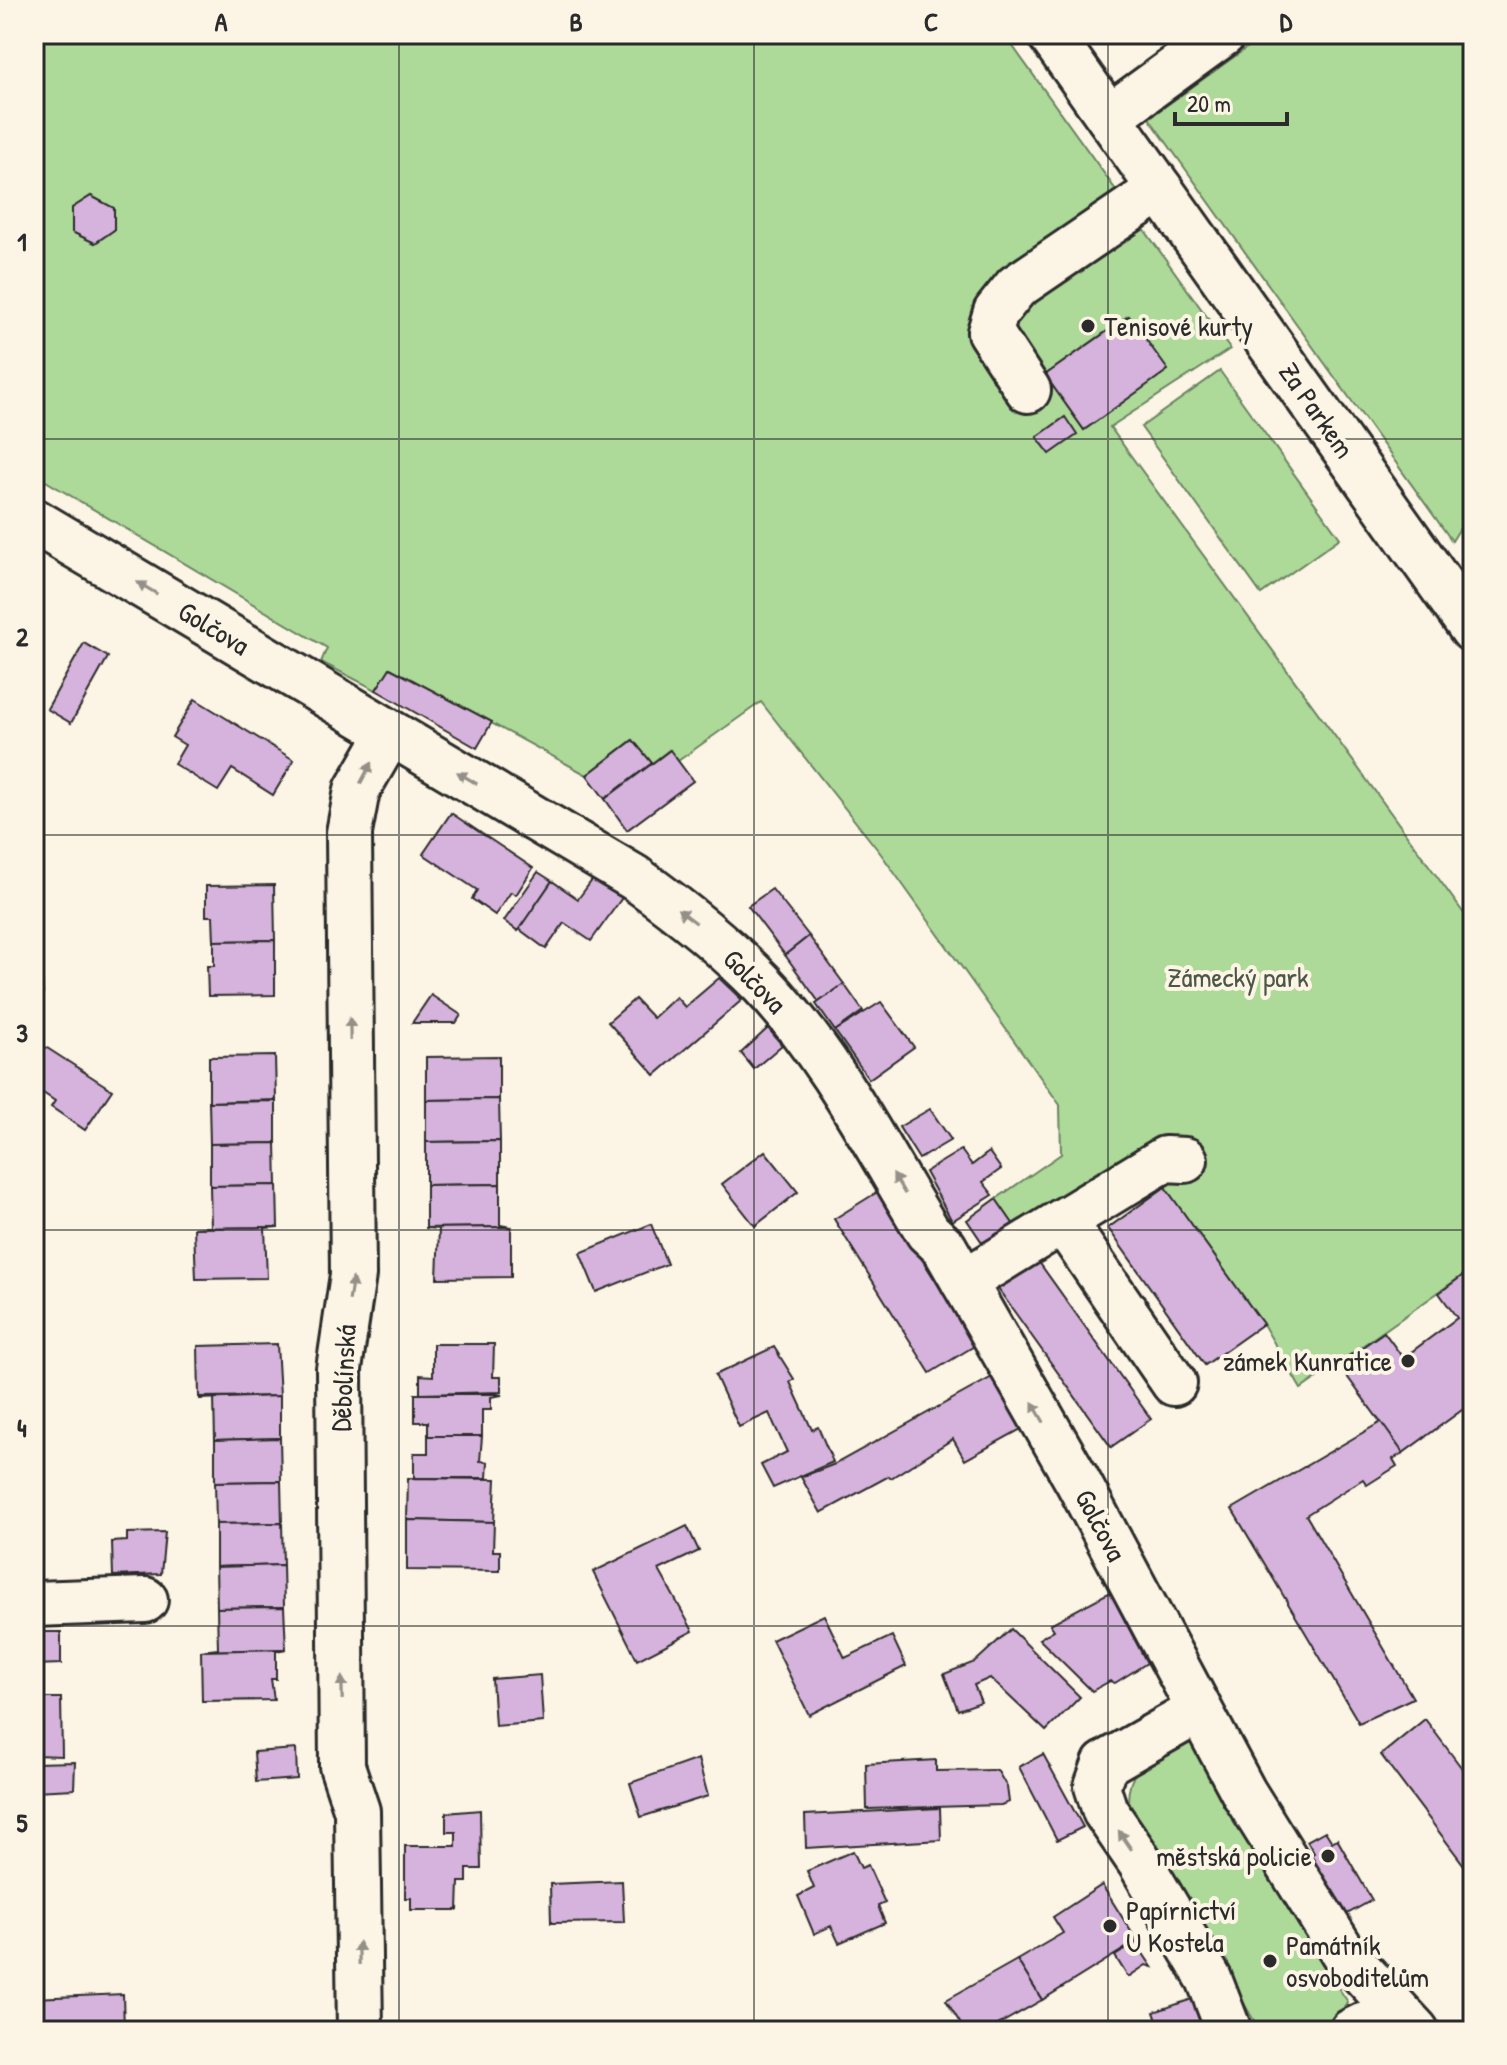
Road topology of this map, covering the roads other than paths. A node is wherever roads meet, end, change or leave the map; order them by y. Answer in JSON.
{"nodes":[{"id":1,"x":1050,"y":34,"type":"edge"},
{"id":2,"x":1223,"y":34,"type":"edge"},
{"id":3,"x":1109,"y":117,"type":"junction"},
{"id":4,"x":1160,"y":189,"type":"junction"},
{"id":5,"x":1028,"y":390,"type":"dead end"},
{"id":6,"x":34,"y":521,"type":"edge"},
{"id":7,"x":1473,"y":630,"type":"edge"},
{"id":8,"x":390,"y":733,"type":"junction"},
{"id":9,"x":1185,"y":1160,"type":"dead end"},
{"id":10,"x":1063,"y":1221,"type":"junction"},
{"id":11,"x":964,"y":1282,"type":"junction"},
{"id":12,"x":1174,"y":1383,"type":"dead end"},
{"id":13,"x":145,"y":1600,"type":"dead end"},
{"id":14,"x":34,"y":1604,"type":"edge"},
{"id":15,"x":1198,"y":1711,"type":"junction"},
{"id":16,"x":1406,"y":2020,"type":"edge"},
{"id":17,"x":360,"y":2031,"type":"edge"},
{"id":18,"x":1229,"y":2031,"type":"edge"},
{"id":19,"x":1352,"y":2031,"type":"edge"}],
"edges":[{"from":1,"to":3,"type":"street","name":"Za Parkem"},
{"from":2,"to":3,"type":"street"},
{"from":3,"to":4,"type":"street","name":"Za Parkem"},
{"from":4,"to":5,"type":"street"},
{"from":4,"to":7,"type":"street","name":"Za Parkem"},
{"from":8,"to":6,"type":"street","name":"Golčova","one_way":true},
{"from":11,"to":8,"type":"street","name":"Golčova","one_way":true},
{"from":17,"to":8,"type":"street","name":"Děbolínská","one_way":true},
{"from":9,"to":10,"type":"street"},
{"from":10,"to":11,"type":"street"},
{"from":10,"to":12,"type":"street"},
{"from":15,"to":11,"type":"street","name":"Golčova","one_way":true},
{"from":13,"to":14,"type":"street"},
{"from":15,"to":16,"type":"street","name":"Golčova"},
{"from":18,"to":15,"type":"street","one_way":true},
{"from":16,"to":19,"type":"street"}]}
